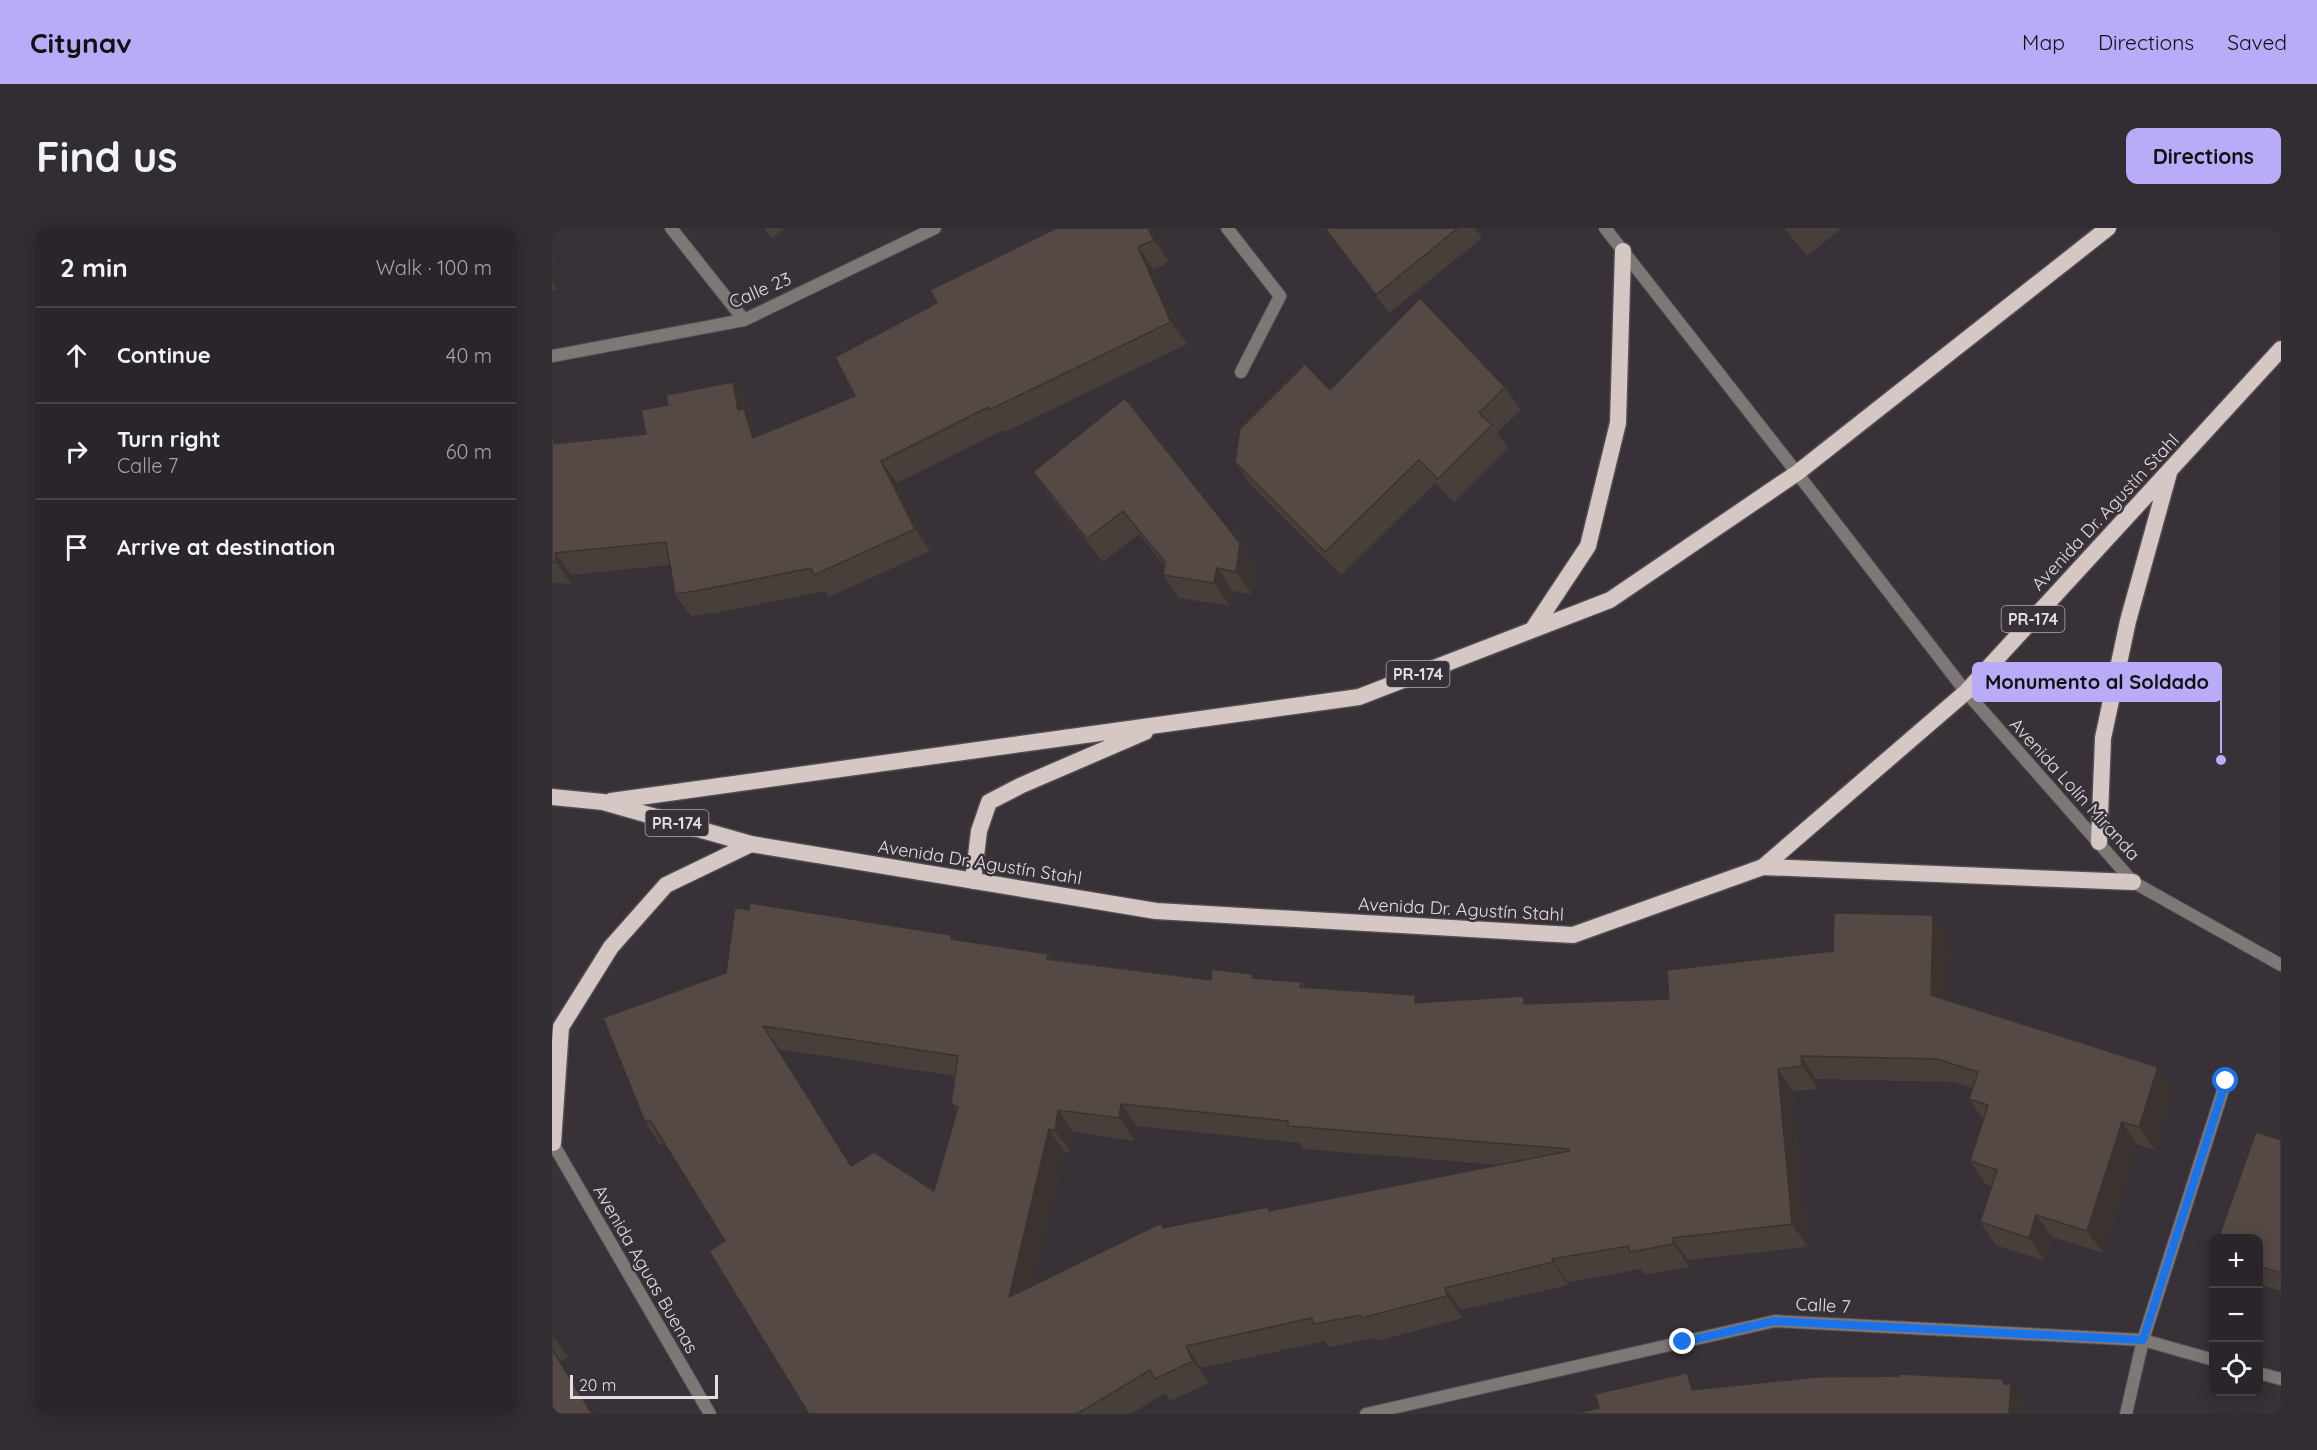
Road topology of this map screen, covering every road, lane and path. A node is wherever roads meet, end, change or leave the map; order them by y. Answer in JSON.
{"nodes":[{"id":1,"x":671,"y":228,"type":"edge"},
{"id":2,"x":935,"y":228,"type":"edge"},
{"id":3,"x":1227,"y":228,"type":"edge"},
{"id":4,"x":1605,"y":228,"type":"edge"},
{"id":5,"x":2108,"y":228,"type":"edge"},
{"id":6,"x":1623,"y":251,"type":"junction"},
{"id":7,"x":744,"y":320,"type":"junction"},
{"id":8,"x":2281,"y":349,"type":"edge"},
{"id":9,"x":552,"y":356,"type":"edge"},
{"id":10,"x":1241,"y":372,"type":"dead end"},
{"id":11,"x":2169,"y":471,"type":"junction"},
{"id":12,"x":1797,"y":473,"type":"junction"},
{"id":13,"x":1533,"y":629,"type":"junction"},
{"id":14,"x":1966,"y":692,"type":"junction"},
{"id":15,"x":1166,"y":724,"type":"junction"},
{"id":16,"x":552,"y":797,"type":"edge"},
{"id":17,"x":603,"y":802,"type":"junction"},
{"id":18,"x":2099,"y":842,"type":"junction"},
{"id":19,"x":751,"y":844,"type":"junction"},
{"id":20,"x":1763,"y":867,"type":"junction"},
{"id":21,"x":973,"y":881,"type":"junction"},
{"id":22,"x":2133,"y":882,"type":"junction"},
{"id":23,"x":2281,"y":965,"type":"edge"},
{"id":24,"x":2226,"y":1081,"type":"dead end"},
{"id":25,"x":552,"y":1143,"type":"edge"},
{"id":26,"x":2143,"y":1340,"type":"junction"},
{"id":27,"x":2209,"y":1359,"type":"edge"},
{"id":28,"x":2263,"y":1374,"type":"edge"},
{"id":29,"x":2281,"y":1379,"type":"edge"},
{"id":30,"x":710,"y":1414,"type":"edge"},
{"id":31,"x":1366,"y":1414,"type":"edge"},
{"id":32,"x":2126,"y":1414,"type":"edge"}],
"edges":[{"from":1,"to":7,"type":"street"},
{"from":2,"to":7,"type":"street","name":"Calle 23"},
{"from":3,"to":10,"type":"street"},
{"from":4,"to":6,"type":"street","name":"Avenida Lolín Miranda"},
{"from":5,"to":12,"type":"highway","name":"Avenida Dr. Agustín Stahl","number":"PR-174"},
{"from":6,"to":12,"type":"street","name":"Avenida Lolín Miranda"},
{"from":6,"to":13,"type":"highway"},
{"from":7,"to":9,"type":"street","name":"Calle 23"},
{"from":8,"to":11,"type":"highway","name":"Avenida Dr. Agustín Stahl","number":"PR-174"},
{"from":11,"to":14,"type":"highway","name":"Avenida Dr. Agustín Stahl","number":"PR-174"},
{"from":11,"to":18,"type":"highway"},
{"from":12,"to":13,"type":"highway","name":"Avenida Dr. Agustín Stahl","number":"PR-174"},
{"from":12,"to":14,"type":"street","name":"Avenida Lolín Miranda"},
{"from":13,"to":15,"type":"highway","name":"Avenida Dr. Agustín Stahl","number":"PR-174"},
{"from":14,"to":18,"type":"street","name":"Avenida Lolín Miranda"},
{"from":14,"to":20,"type":"highway","name":"Avenida Dr. Agustín Stahl","number":"PR-174"},
{"from":15,"to":17,"type":"highway","name":"Avenida Dr. Agustín Stahl","number":"PR-174"},
{"from":15,"to":21,"type":"highway"},
{"from":16,"to":17,"type":"highway","name":"Avenida Dr. Agustín Stahl","number":"PR-174"},
{"from":17,"to":19,"type":"highway","name":"Avenida Dr. Agustín Stahl","number":"PR-174"},
{"from":18,"to":22,"type":"street","name":"Avenida Lolín Miranda"},
{"from":19,"to":21,"type":"highway","name":"Avenida Dr. Agustín Stahl","number":"PR-174"},
{"from":19,"to":25,"type":"highway"},
{"from":20,"to":21,"type":"highway","name":"Avenida Dr. Agustín Stahl","number":"PR-174"},
{"from":20,"to":22,"type":"highway"},
{"from":22,"to":23,"type":"street","name":"Avenida Lolín Miranda"},
{"from":24,"to":26,"type":"street"},
{"from":25,"to":30,"type":"street","name":"Avenida Aguas Buenas"},
{"from":26,"to":27,"type":"street","name":"Calle 7"},
{"from":26,"to":31,"type":"street","name":"Calle 7"},
{"from":26,"to":32,"type":"street"},
{"from":28,"to":29,"type":"street"}]}
